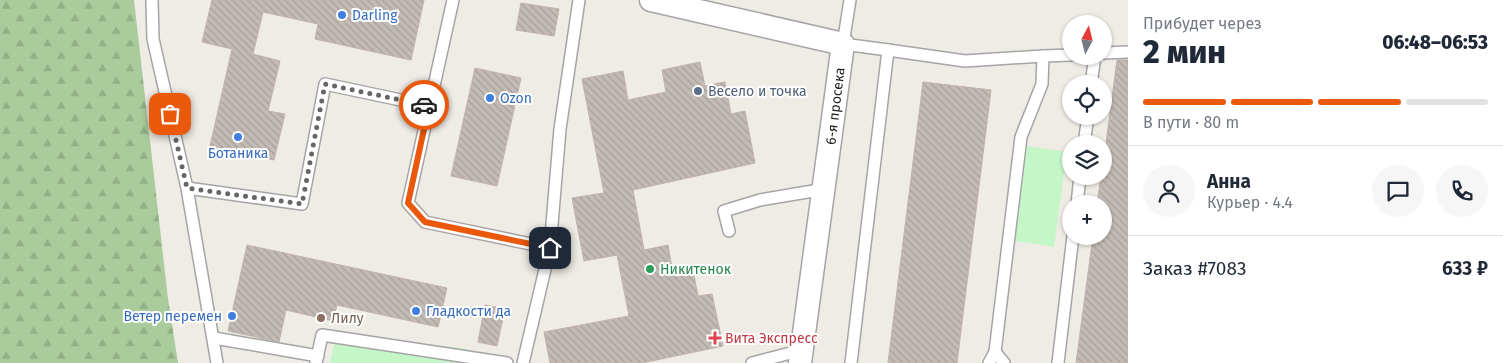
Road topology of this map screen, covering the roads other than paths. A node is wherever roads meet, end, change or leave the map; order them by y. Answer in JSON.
{"nodes":[{"id":1,"x":152,"y":0,"type":"edge"},
{"id":2,"x":453,"y":0,"type":"edge"},
{"id":3,"x":579,"y":0,"type":"edge"},
{"id":4,"x":650,"y":0,"type":"edge"},
{"id":5,"x":850,"y":0,"type":"edge"},
{"id":6,"x":843,"y":44,"type":"junction"},
{"id":7,"x":888,"y":50,"type":"junction"},
{"id":8,"x":1128,"y":52,"type":"edge"},
{"id":9,"x":1112,"y":53,"type":"edge"},
{"id":10,"x":1062,"y":55,"type":"edge"},
{"id":11,"x":1043,"y":56,"type":"junction"},
{"id":12,"x":429,"y":106,"type":"junction"},
{"id":13,"x":187,"y":188,"type":"junction"},
{"id":14,"x":825,"y":189,"type":"junction"},
{"id":15,"x":729,"y":231,"type":"dead end"},
{"id":16,"x":1072,"y":245,"type":"edge"},
{"id":17,"x":550,"y":248,"type":"junction"},
{"id":18,"x":214,"y":338,"type":"junction"},
{"id":19,"x":995,"y":352,"type":"junction"},
{"id":20,"x":801,"y":356,"type":"edge"},
{"id":21,"x":317,"y":359,"type":"edge"},
{"id":22,"x":218,"y":363,"type":"edge"},
{"id":23,"x":507,"y":363,"type":"edge"},
{"id":24,"x":523,"y":363,"type":"edge"},
{"id":25,"x":752,"y":363,"type":"edge"},
{"id":26,"x":852,"y":363,"type":"edge"},
{"id":27,"x":989,"y":363,"type":"edge"},
{"id":28,"x":1004,"y":363,"type":"edge"},
{"id":29,"x":1058,"y":363,"type":"edge"}],
"edges":[{"from":1,"to":13,"type":"lane"},
{"from":2,"to":12,"type":"lane"},
{"from":3,"to":17,"type":"lane"},
{"from":4,"to":6,"type":"street"},
{"from":5,"to":6,"type":"lane"},
{"from":6,"to":7,"type":"lane"},
{"from":6,"to":14,"type":"street","name":"6-я просека"},
{"from":7,"to":11,"type":"lane"},
{"from":7,"to":26,"type":"lane"},
{"from":8,"to":9,"type":"lane"},
{"from":10,"to":11,"type":"lane"},
{"from":11,"to":19,"type":"lane"},
{"from":12,"to":13,"type":"lane"},
{"from":12,"to":17,"type":"lane"},
{"from":13,"to":18,"type":"lane"},
{"from":14,"to":15,"type":"lane"},
{"from":14,"to":20,"type":"street","name":"6-я просека"},
{"from":16,"to":29,"type":"lane"},
{"from":17,"to":24,"type":"lane"},
{"from":18,"to":21,"type":"lane"},
{"from":18,"to":22,"type":"lane"},
{"from":19,"to":27,"type":"lane"},
{"from":19,"to":28,"type":"lane"},
{"from":20,"to":25,"type":"lane"},
{"from":21,"to":23,"type":"lane"}]}
